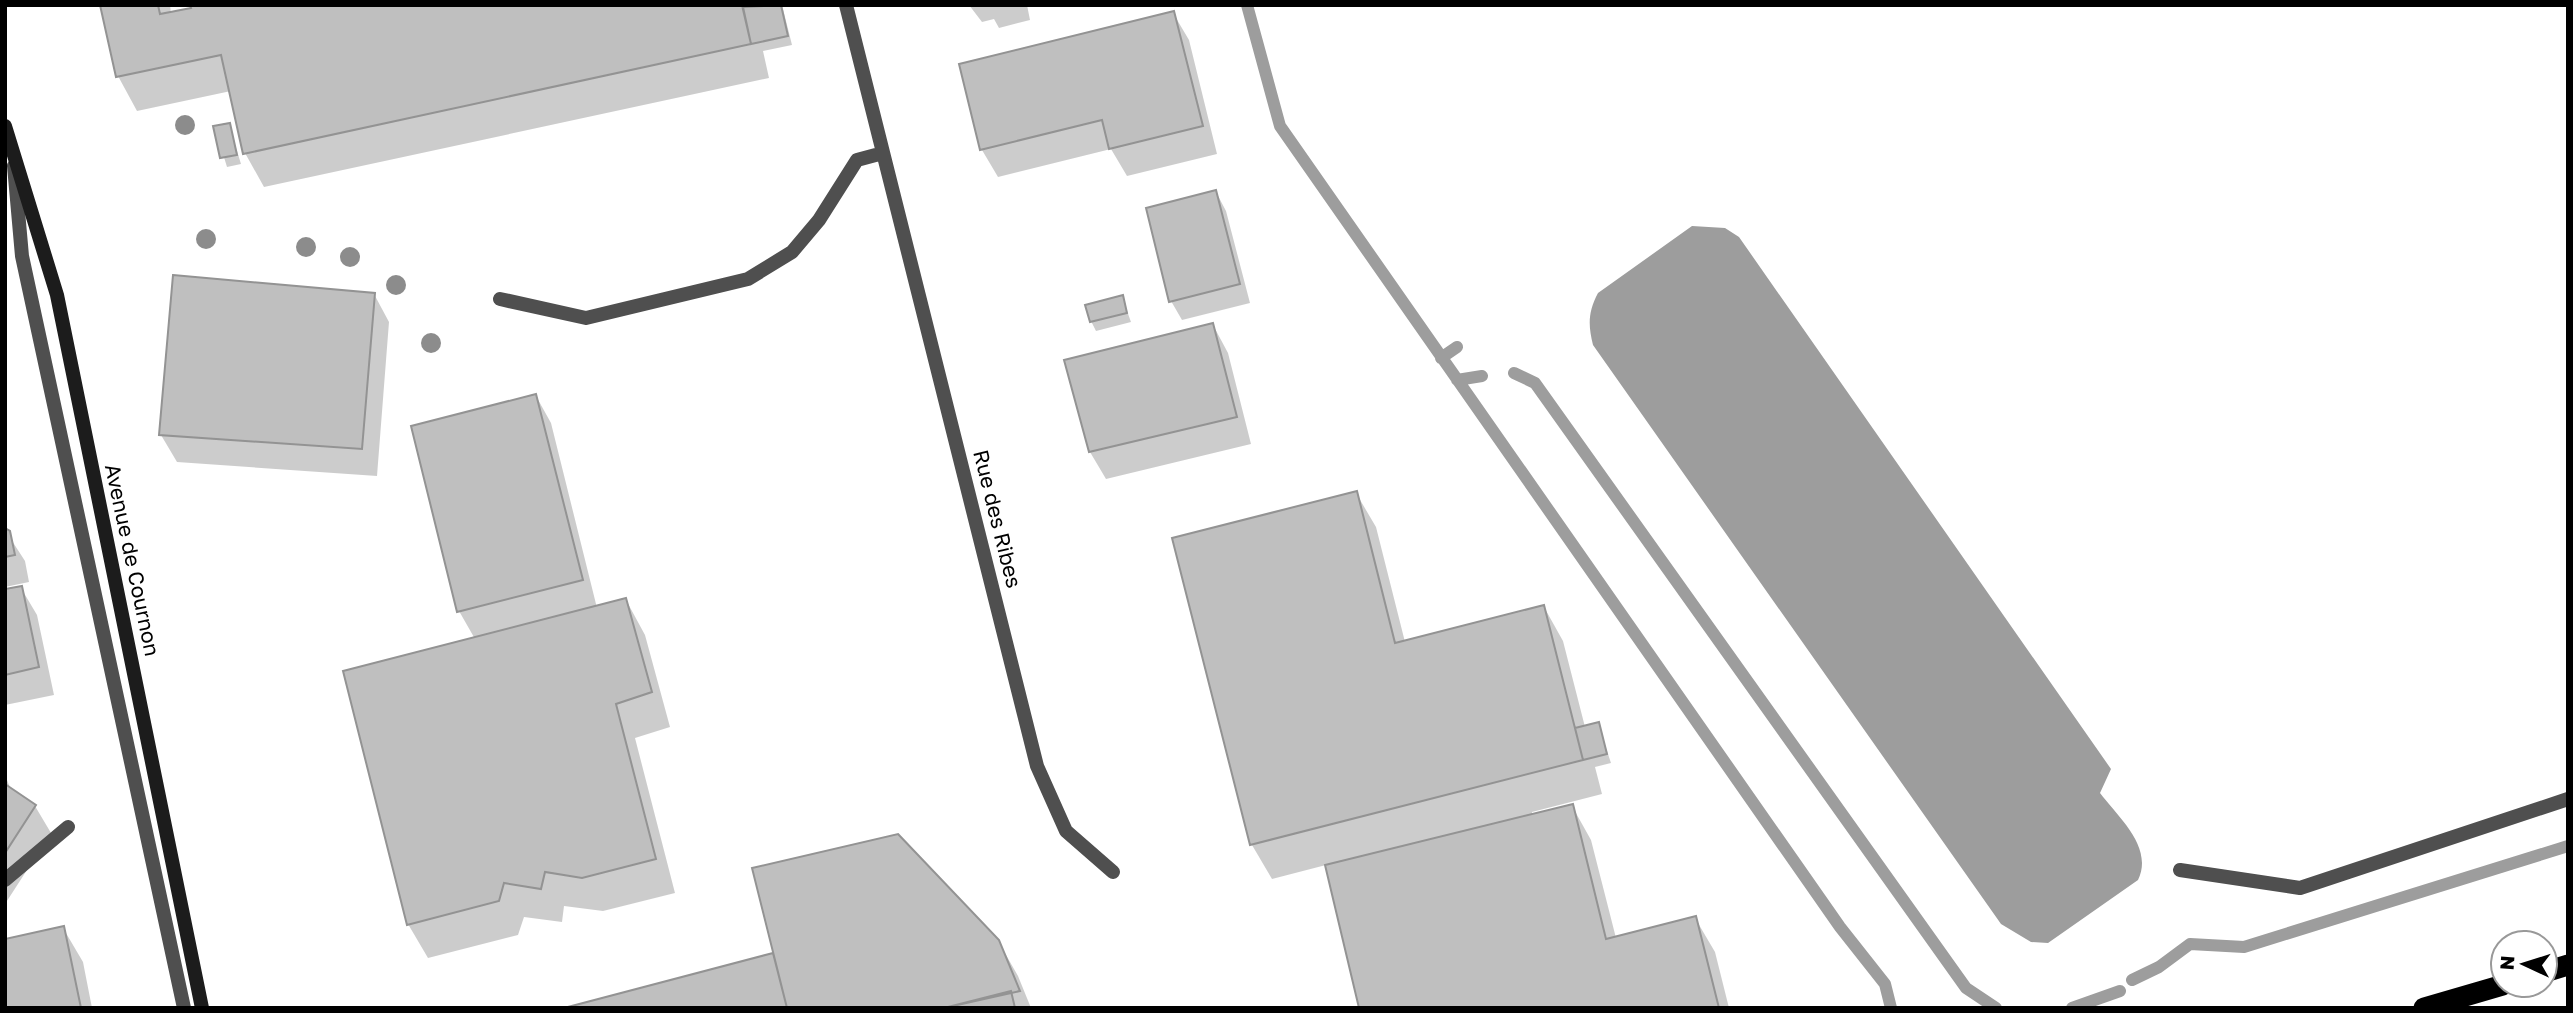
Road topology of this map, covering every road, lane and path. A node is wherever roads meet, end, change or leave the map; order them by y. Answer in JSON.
{"nodes":[{"id":1,"x":846,"y":5,"type":"edge"},
{"id":2,"x":8,"y":132,"type":"edge"},
{"id":3,"x":883,"y":153,"type":"junction"},
{"id":4,"x":500,"y":299,"type":"dead end"},
{"id":5,"x":2568,"y":799,"type":"edge"},
{"id":6,"x":68,"y":827,"type":"dead end"},
{"id":7,"x":2180,"y":870,"type":"dead end"},
{"id":8,"x":1113,"y":872,"type":"dead end"},
{"id":9,"x":5,"y":880,"type":"edge"},
{"id":10,"x":2489,"y":989,"type":"edge"},
{"id":11,"x":184,"y":1008,"type":"edge"},
{"id":12,"x":202,"y":1008,"type":"edge"},
{"id":13,"x":2424,"y":1008,"type":"edge"}],
"edges":[{"from":1,"to":3,"type":"street","name":"Rue des Ribes"},
{"from":2,"to":11,"type":"street"},
{"from":2,"to":12,"type":"main road","name":"Avenue de Cournon"},
{"from":3,"to":4,"type":"street"},
{"from":3,"to":8,"type":"street","name":"Rue des Ribes"},
{"from":5,"to":7,"type":"street"},
{"from":6,"to":9,"type":"street"},
{"from":10,"to":13,"type":"highway"}]}
